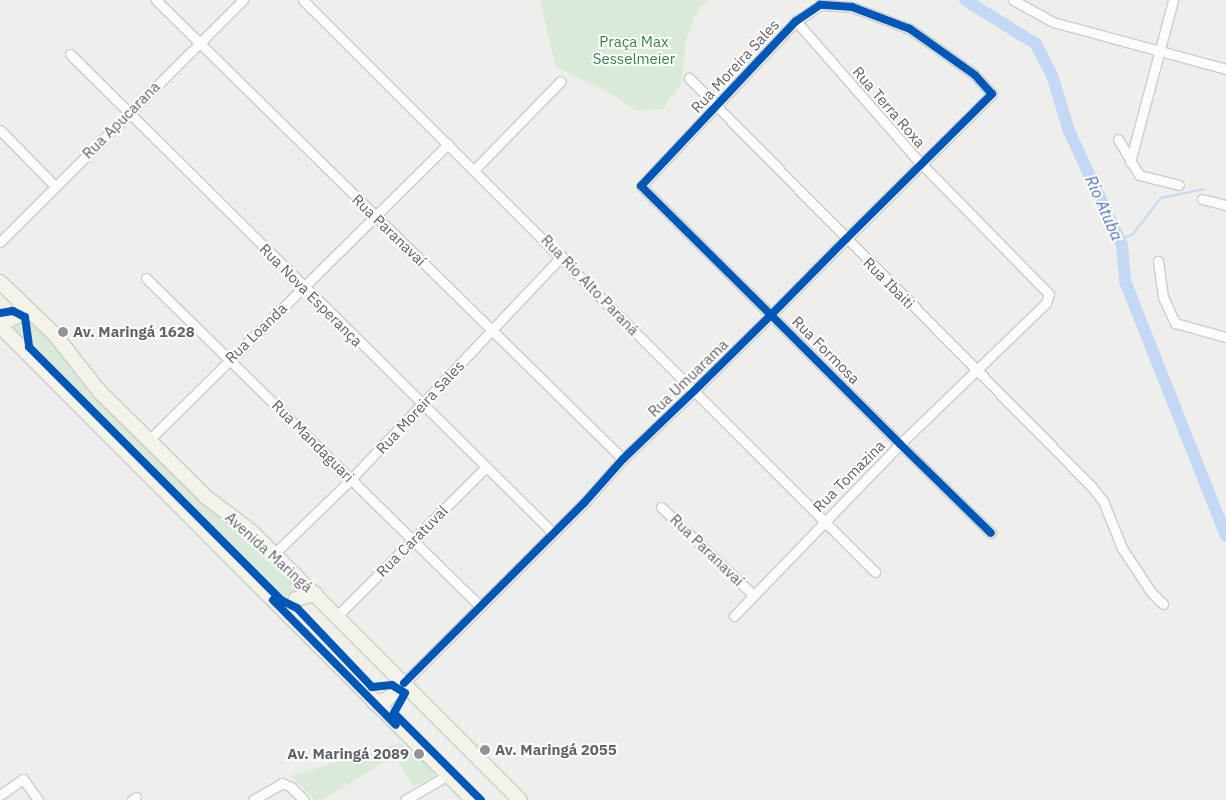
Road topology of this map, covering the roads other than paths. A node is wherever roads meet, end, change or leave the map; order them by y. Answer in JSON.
{"nodes":[{"id":1,"x":156,"y":0,"type":"edge"},
{"id":2,"x":243,"y":0,"type":"edge"},
{"id":3,"x":304,"y":0,"type":"edge"},
{"id":4,"x":1013,"y":0,"type":"edge"},
{"id":5,"x":1173,"y":0,"type":"edge"},
{"id":6,"x":796,"y":21,"type":"junction"},
{"id":7,"x":199,"y":43,"type":"junction"},
{"id":8,"x":1160,"y":51,"type":"junction"},
{"id":9,"x":70,"y":54,"type":"dead end"},
{"id":10,"x":1226,"y":69,"type":"edge"},
{"id":11,"x":689,"y":78,"type":"dead end"},
{"id":12,"x":561,"y":81,"type":"dead end"},
{"id":13,"x":992,"y":94,"type":"joint"},
{"id":14,"x":716,"y":106,"type":"junction"},
{"id":15,"x":129,"y":113,"type":"junction"},
{"id":16,"x":0,"y":130,"type":"edge"},
{"id":17,"x":1118,"y":139,"type":"dead end"},
{"id":18,"x":448,"y":144,"type":"junction"},
{"id":19,"x":1130,"y":162,"type":"junction"},
{"id":20,"x":921,"y":164,"type":"junction"},
{"id":21,"x":474,"y":170,"type":"junction"},
{"id":22,"x":1179,"y":185,"type":"dead end"},
{"id":23,"x":55,"y":186,"type":"junction"},
{"id":24,"x":641,"y":186,"type":"joint"},
{"id":25,"x":1202,"y":199,"type":"dead end"},
{"id":26,"x":1226,"y":205,"type":"edge"},
{"id":27,"x":375,"y":217,"type":"junction"},
{"id":28,"x":846,"y":239,"type":"junction"},
{"id":29,"x":0,"y":242,"type":"edge"},
{"id":30,"x":562,"y":256,"type":"junction"},
{"id":31,"x":1158,"y":262,"type":"dead end"},
{"id":32,"x":146,"y":278,"type":"dead end"},
{"id":33,"x":0,"y":282,"type":"edge"},
{"id":34,"x":303,"y":287,"type":"junction"},
{"id":35,"x":1048,"y":294,"type":"joint"},
{"id":36,"x":20,"y":302,"type":"junction"},
{"id":37,"x":771,"y":315,"type":"junction"},
{"id":38,"x":0,"y":325,"type":"edge"},
{"id":39,"x":493,"y":329,"type":"junction"},
{"id":40,"x":1226,"y":336,"type":"edge"},
{"id":41,"x":230,"y":359,"type":"junction"},
{"id":42,"x":975,"y":371,"type":"junction"},
{"id":43,"x":695,"y":390,"type":"junction"},
{"id":44,"x":422,"y":405,"type":"junction"},
{"id":45,"x":149,"y":440,"type":"junction"},
{"id":46,"x":900,"y":444,"type":"junction"},
{"id":47,"x":623,"y":459,"type":"junction"},
{"id":48,"x":486,"y":467,"type":"junction"},
{"id":49,"x":351,"y":479,"type":"junction"},
{"id":50,"x":661,"y":507,"type":"dead end"},
{"id":51,"x":826,"y":520,"type":"junction"},
{"id":52,"x":553,"y":533,"type":"junction"},
{"id":53,"x":991,"y":533,"type":"dead end"},
{"id":54,"x":413,"y":540,"type":"junction"},
{"id":55,"x":274,"y":554,"type":"junction"},
{"id":56,"x":875,"y":572,"type":"dead end"},
{"id":57,"x":315,"y":594,"type":"junction"},
{"id":58,"x":752,"y":594,"type":"junction"},
{"id":59,"x":1163,"y":604,"type":"dead end"},
{"id":60,"x":478,"y":605,"type":"junction"},
{"id":61,"x":337,"y":616,"type":"junction"},
{"id":62,"x":734,"y":616,"type":"dead end"},
{"id":63,"x":290,"y":617,"type":"junction"},
{"id":64,"x":404,"y":683,"type":"junction"},
{"id":65,"x":374,"y":702,"type":"junction"},
{"id":66,"x":448,"y":775,"type":"junction"},
{"id":67,"x":0,"y":795,"type":"edge"},
{"id":68,"x":38,"y":800,"type":"edge"},
{"id":69,"x":253,"y":800,"type":"edge"},
{"id":70,"x":304,"y":800,"type":"edge"},
{"id":71,"x":405,"y":800,"type":"edge"},
{"id":72,"x":473,"y":800,"type":"edge"},
{"id":73,"x":520,"y":800,"type":"edge"}],
"edges":[{"from":1,"to":7,"type":"street","name":"Rua Paranavaí"},
{"from":2,"to":7,"type":"street","name":"Rua Apucarana"},
{"from":3,"to":18,"type":"street","name":"Rua Rio Alto Paraná"},
{"from":4,"to":8,"type":"street"},
{"from":5,"to":8,"type":"street"},
{"from":6,"to":13,"type":"street","name":"Rua Moreira Sales"},
{"from":6,"to":14,"type":"street","name":"Rua Moreira Sales"},
{"from":6,"to":20,"type":"street","name":"Rua Terra Roxa"},
{"from":7,"to":15,"type":"street","name":"Rua Apucarana"},
{"from":7,"to":27,"type":"street","name":"Rua Paranavaí"},
{"from":8,"to":10,"type":"street"},
{"from":8,"to":19,"type":"street"},
{"from":9,"to":15,"type":"street","name":"Rua Nova Esperança"},
{"from":11,"to":14,"type":"street","name":"Rua Ibaiti"},
{"from":12,"to":21,"type":"street"},
{"from":13,"to":20,"type":"street","name":"Rua Umuarama"},
{"from":14,"to":24,"type":"street","name":"Rua Moreira Sales"},
{"from":14,"to":28,"type":"street","name":"Rua Ibaiti"},
{"from":15,"to":23,"type":"street","name":"Rua Apucarana"},
{"from":15,"to":34,"type":"street","name":"Rua Nova Esperança"},
{"from":16,"to":23,"type":"street"},
{"from":17,"to":19,"type":"street"},
{"from":18,"to":21,"type":"street","name":"Rua Rio Alto Paraná"},
{"from":18,"to":27,"type":"street","name":"Rua Loanda"},
{"from":19,"to":22,"type":"street"},
{"from":20,"to":28,"type":"street","name":"Rua Umuarama"},
{"from":20,"to":35,"type":"street","name":"Rua Terra Roxa"},
{"from":21,"to":30,"type":"street","name":"Rua Rio Alto Paraná"},
{"from":23,"to":29,"type":"street","name":"Rua Apucarana"},
{"from":24,"to":37,"type":"street","name":"Rua Formosa"},
{"from":25,"to":26,"type":"street"},
{"from":27,"to":34,"type":"street","name":"Rua Loanda"},
{"from":27,"to":39,"type":"street","name":"Rua Paranavaí"},
{"from":28,"to":37,"type":"street","name":"Rua Umuarama"},
{"from":28,"to":42,"type":"street","name":"Rua Ibaiti"},
{"from":30,"to":39,"type":"street","name":"Rua Moreira Sales"},
{"from":30,"to":43,"type":"street","name":"Rua Rio Alto Paraná"},
{"from":31,"to":40,"type":"street"},
{"from":32,"to":41,"type":"street","name":"Rua Mandaguari"},
{"from":33,"to":36,"type":"main road","name":"Avenida Maringá"},
{"from":34,"to":41,"type":"street","name":"Rua Loanda"},
{"from":34,"to":44,"type":"street","name":"Rua Nova Esperança"},
{"from":35,"to":42,"type":"street","name":"Rua Tomazina"},
{"from":36,"to":38,"type":"main road"},
{"from":36,"to":45,"type":"main road","name":"Avenida Maringá"},
{"from":37,"to":43,"type":"street","name":"Rua Umuarama"},
{"from":37,"to":46,"type":"street","name":"Rua Formosa"},
{"from":38,"to":63,"type":"main road","name":"Avenida Maringá"},
{"from":39,"to":44,"type":"street","name":"Rua Moreira Sales"},
{"from":39,"to":47,"type":"street","name":"Rua Paranavaí"},
{"from":41,"to":45,"type":"street","name":"Rua Loanda"},
{"from":41,"to":49,"type":"street","name":"Rua Mandaguari"},
{"from":42,"to":46,"type":"street","name":"Rua Tomazina"},
{"from":42,"to":59,"type":"street","name":"Rua Ibaiti"},
{"from":43,"to":47,"type":"street","name":"Rua Umuarama"},
{"from":43,"to":51,"type":"street","name":"Rua Rio Alto Paraná"},
{"from":44,"to":48,"type":"street","name":"Rua Nova Esperança"},
{"from":44,"to":49,"type":"street","name":"Rua Moreira Sales"},
{"from":45,"to":55,"type":"main road","name":"Avenida Maringá"},
{"from":46,"to":51,"type":"street","name":"Rua Tomazina"},
{"from":46,"to":53,"type":"street","name":"Rua Formosa"},
{"from":47,"to":52,"type":"street","name":"Rua Umuarama"},
{"from":48,"to":52,"type":"street","name":"Rua Nova Esperança"},
{"from":48,"to":54,"type":"street","name":"Rua Caratuval"},
{"from":49,"to":54,"type":"street","name":"Rua Mandaguari"},
{"from":49,"to":55,"type":"street","name":"Rua Moreira Sales"},
{"from":50,"to":58,"type":"street","name":"Rua Paranavaí"},
{"from":51,"to":56,"type":"street","name":"Rua Rio Alto Paraná"},
{"from":51,"to":58,"type":"street","name":"Rua Tomazina"},
{"from":52,"to":60,"type":"street","name":"Rua Umuarama"},
{"from":54,"to":60,"type":"street","name":"Rua Mandaguari"},
{"from":54,"to":61,"type":"street","name":"Rua Caratuval"},
{"from":55,"to":57,"type":"main road","name":"Avenida Maringá"},
{"from":57,"to":61,"type":"main road","name":"Avenida Maringá"},
{"from":57,"to":63,"type":"main road"},
{"from":58,"to":62,"type":"street","name":"Rua Tomazina"},
{"from":60,"to":64,"type":"street","name":"Rua Umuarama"},
{"from":61,"to":64,"type":"main road","name":"Avenida Maringá"},
{"from":63,"to":65,"type":"main road","name":"Avenida Maringá"},
{"from":64,"to":65,"type":"main road"},
{"from":64,"to":73,"type":"main road","name":"Avenida Maringá"},
{"from":65,"to":66,"type":"main road","name":"Avenida Maringá"},
{"from":66,"to":71,"type":"street"},
{"from":66,"to":72,"type":"main road","name":"Avenida Maringá"},
{"from":67,"to":68,"type":"street"},
{"from":69,"to":70,"type":"street"}]}
